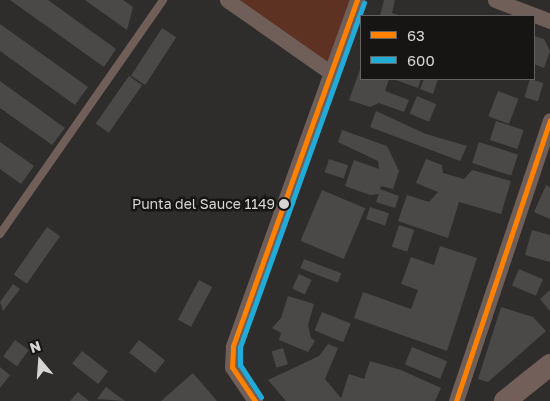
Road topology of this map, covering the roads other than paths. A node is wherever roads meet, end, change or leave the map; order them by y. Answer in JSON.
{"nodes":[{"id":1,"x":164,"y":0,"type":"edge"},
{"id":2,"x":227,"y":0,"type":"edge"},
{"id":3,"x":357,"y":0,"type":"edge"},
{"id":4,"x":495,"y":0,"type":"edge"},
{"id":5,"x":534,"y":15,"type":"edge"},
{"id":6,"x":535,"y":15,"type":"edge"},
{"id":7,"x":550,"y":21,"type":"edge"},
{"id":8,"x":330,"y":72,"type":"junction"},
{"id":9,"x":550,"y":120,"type":"edge"},
{"id":10,"x":0,"y":234,"type":"edge"},
{"id":11,"x":550,"y":365,"type":"edge"},
{"id":12,"x":255,"y":401,"type":"edge"},
{"id":13,"x":456,"y":401,"type":"edge"},
{"id":14,"x":505,"y":401,"type":"edge"}],
"edges":[{"from":1,"to":10,"type":"lane"},
{"from":2,"to":8,"type":"street"},
{"from":3,"to":8,"type":"street"},
{"from":4,"to":5,"type":"street"},
{"from":6,"to":7,"type":"street"},
{"from":8,"to":12,"type":"street"},
{"from":9,"to":13,"type":"street"},
{"from":11,"to":14,"type":"main road"}]}
